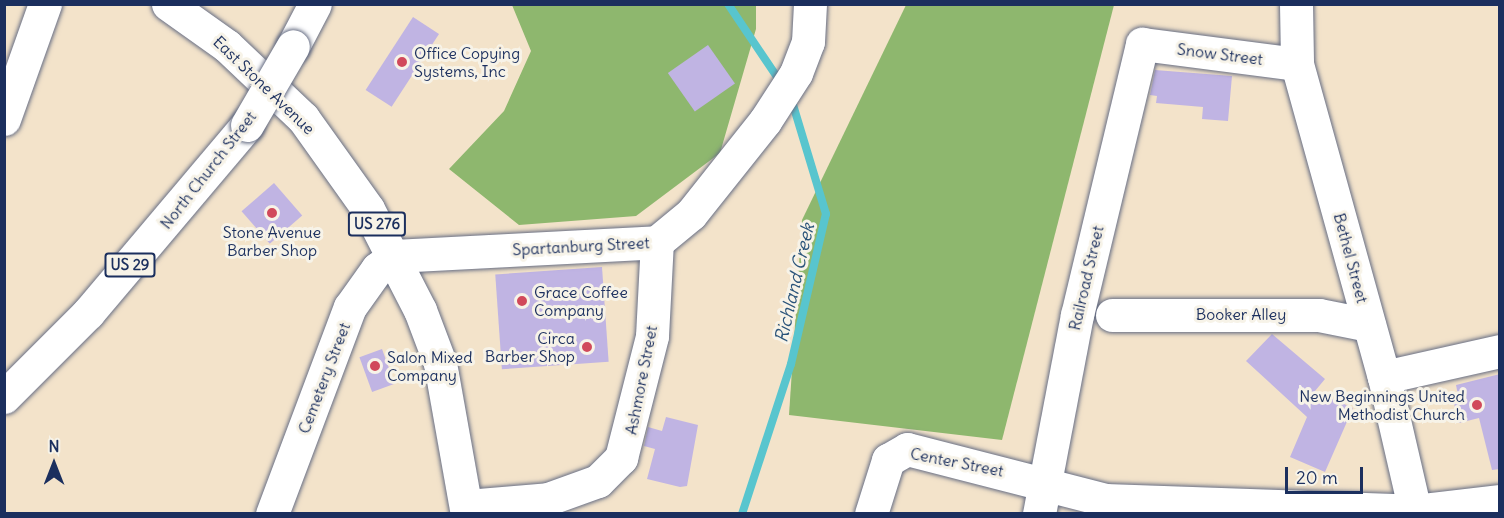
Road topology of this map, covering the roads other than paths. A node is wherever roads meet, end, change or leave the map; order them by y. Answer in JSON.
{"nodes":[{"id":1,"x":45,"y":4,"type":"edge"},
{"id":2,"x":168,"y":4,"type":"edge"},
{"id":3,"x":315,"y":4,"type":"edge"},
{"id":4,"x":810,"y":4,"type":"edge"},
{"id":5,"x":1296,"y":4,"type":"edge"},
{"id":6,"x":1142,"y":44,"type":"joint"},
{"id":7,"x":1297,"y":64,"type":"junction"},
{"id":8,"x":4,"y":119,"type":"edge"},
{"id":9,"x":657,"y":242,"type":"junction"},
{"id":10,"x":394,"y":256,"type":"junction"},
{"id":11,"x":1112,"y":315,"type":"dead end"},
{"id":12,"x":1369,"y":325,"type":"junction"},
{"id":13,"x":1500,"y":351,"type":"edge"},
{"id":14,"x":1384,"y":377,"type":"junction"},
{"id":15,"x":4,"y":397,"type":"edge"},
{"id":16,"x":1500,"y":501,"type":"edge"},
{"id":17,"x":1048,"y":504,"type":"edge"},
{"id":18,"x":467,"y":510,"type":"edge"},
{"id":19,"x":1415,"y":511,"type":"junction"},
{"id":20,"x":273,"y":513,"type":"edge"},
{"id":21,"x":872,"y":513,"type":"edge"}],
"edges":[{"from":1,"to":8,"type":"main road"},
{"from":2,"to":10,"type":"main road","name":"East Stone Avenue","number":"US 276"},
{"from":3,"to":15,"type":"main road","name":"North Church Street","number":"US 29","bridge":true},
{"from":4,"to":9,"type":"main road","name":"Spartanburg Street"},
{"from":5,"to":7,"type":"main road","name":"Bethel Street"},
{"from":6,"to":7,"type":"main road","name":"Snow Street"},
{"from":6,"to":17,"type":"main road","name":"Railroad Street"},
{"from":7,"to":12,"type":"main road","name":"Bethel Street"},
{"from":9,"to":10,"type":"main road","name":"Spartanburg Street"},
{"from":9,"to":18,"type":"main road","name":"Ashmore Street"},
{"from":10,"to":18,"type":"main road","name":"East Stone Avenue","number":"US 276"},
{"from":10,"to":20,"type":"main road","name":"Cemetery Street"},
{"from":11,"to":12,"type":"main road","name":"Booker Alley"},
{"from":12,"to":14,"type":"main road","name":"Bethel Street"},
{"from":13,"to":14,"type":"main road"},
{"from":14,"to":19,"type":"main road","name":"Bethel Street"},
{"from":16,"to":19,"type":"main road","name":"Center Street"},
{"from":17,"to":19,"type":"main road","name":"Center Street"},
{"from":17,"to":21,"type":"main road","name":"Center Street"}]}
